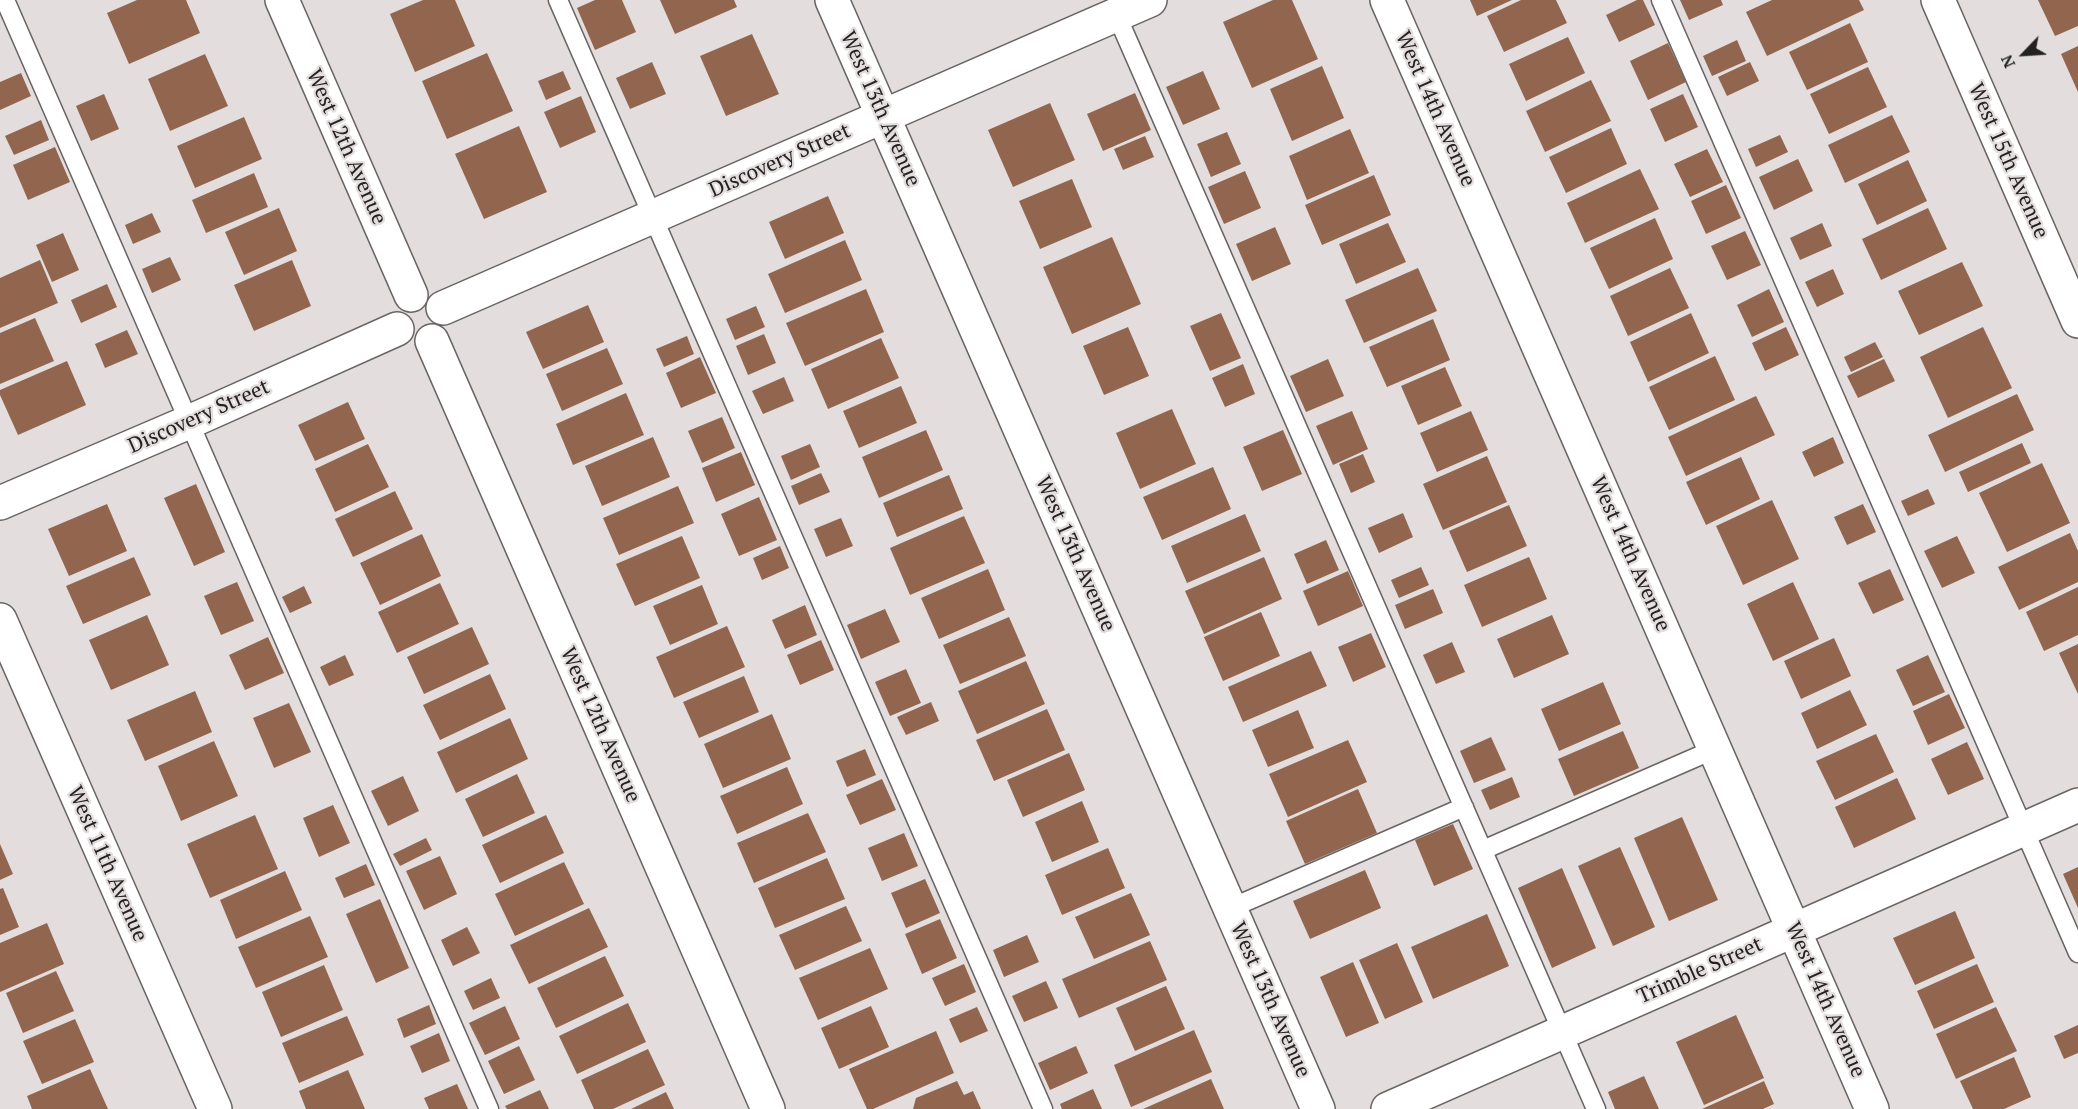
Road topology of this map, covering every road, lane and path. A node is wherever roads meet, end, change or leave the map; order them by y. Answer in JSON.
{"nodes":[{"id":1,"x":5,"y":0,"type":"edge"},
{"id":2,"x":282,"y":0,"type":"edge"},
{"id":3,"x":558,"y":0,"type":"edge"},
{"id":4,"x":832,"y":0,"type":"edge"},
{"id":5,"x":1150,"y":0,"type":"edge"},
{"id":6,"x":1387,"y":0,"type":"edge"},
{"id":7,"x":1661,"y":0,"type":"edge"},
{"id":8,"x":1938,"y":0,"type":"edge"},
{"id":9,"x":1113,"y":7,"type":"edge"},
{"id":10,"x":883,"y":116,"type":"junction"},
{"id":11,"x":654,"y":216,"type":"junction"},
{"id":12,"x":411,"y":295,"type":"junction"},
{"id":13,"x":443,"y":308,"type":"junction"},
{"id":14,"x":2078,"y":321,"type":"edge"},
{"id":15,"x":397,"y":328,"type":"junction"},
{"id":16,"x":432,"y":341,"type":"junction"},
{"id":17,"x":189,"y":422,"type":"junction"},
{"id":18,"x":0,"y":502,"type":"edge"},
{"id":19,"x":0,"y":620,"type":"edge"},
{"id":20,"x":1715,"y":749,"type":"junction"},
{"id":21,"x":2078,"y":805,"type":"edge"},
{"id":22,"x":1464,"y":807,"type":"junction"},
{"id":23,"x":2024,"y":829,"type":"junction"},
{"id":24,"x":1483,"y":850,"type":"junction"},
{"id":25,"x":1231,"y":908,"type":"junction"},
{"id":26,"x":1794,"y":930,"type":"junction"},
{"id":27,"x":2078,"y":953,"type":"edge"},
{"id":28,"x":1563,"y":1032,"type":"junction"},
{"id":29,"x":215,"y":1109,"type":"edge"},
{"id":30,"x":489,"y":1109,"type":"edge"},
{"id":31,"x":768,"y":1109,"type":"edge"},
{"id":32,"x":1043,"y":1109,"type":"edge"},
{"id":33,"x":1318,"y":1109,"type":"edge"},
{"id":34,"x":1388,"y":1109,"type":"edge"},
{"id":35,"x":1596,"y":1109,"type":"edge"},
{"id":36,"x":1872,"y":1109,"type":"edge"}],
"edges":[{"from":1,"to":17,"type":"lane"},
{"from":2,"to":12,"type":"street","name":"West 12th Avenue"},
{"from":3,"to":11,"type":"lane"},
{"from":4,"to":10,"type":"street","name":"West 13th Avenue"},
{"from":5,"to":9,"type":"street","name":"Discovery Street"},
{"from":6,"to":20,"type":"street","name":"West 14th Avenue"},
{"from":7,"to":23,"type":"lane"},
{"from":8,"to":14,"type":"street","name":"West 15th Avenue"},
{"from":9,"to":10,"type":"street","name":"Discovery Street"},
{"from":9,"to":22,"type":"lane"},
{"from":10,"to":11,"type":"street","name":"Discovery Street"},
{"from":10,"to":25,"type":"street","name":"West 13th Avenue"},
{"from":11,"to":13,"type":"street","name":"Discovery Street"},
{"from":11,"to":32,"type":"lane"},
{"from":12,"to":13,"type":"street"},
{"from":12,"to":15,"type":"street"},
{"from":13,"to":16,"type":"street"},
{"from":15,"to":16,"type":"street"},
{"from":15,"to":17,"type":"street","name":"Discovery Street"},
{"from":16,"to":31,"type":"street","name":"West 12th Avenue"},
{"from":17,"to":18,"type":"street","name":"Discovery Street"},
{"from":17,"to":30,"type":"lane"},
{"from":19,"to":29,"type":"street","name":"West 11th Avenue"},
{"from":20,"to":24,"type":"lane"},
{"from":20,"to":26,"type":"street","name":"West 14th Avenue"},
{"from":21,"to":23,"type":"street","name":"Trimble Street"},
{"from":22,"to":24,"type":"lane"},
{"from":22,"to":25,"type":"lane"},
{"from":23,"to":26,"type":"street","name":"Trimble Street"},
{"from":23,"to":27,"type":"lane"},
{"from":24,"to":28,"type":"lane"},
{"from":25,"to":33,"type":"street","name":"West 13th Avenue"},
{"from":26,"to":28,"type":"street","name":"Trimble Street"},
{"from":26,"to":36,"type":"street","name":"West 14th Avenue"},
{"from":28,"to":34,"type":"street","name":"Trimble Street"},
{"from":28,"to":35,"type":"lane"}]}
